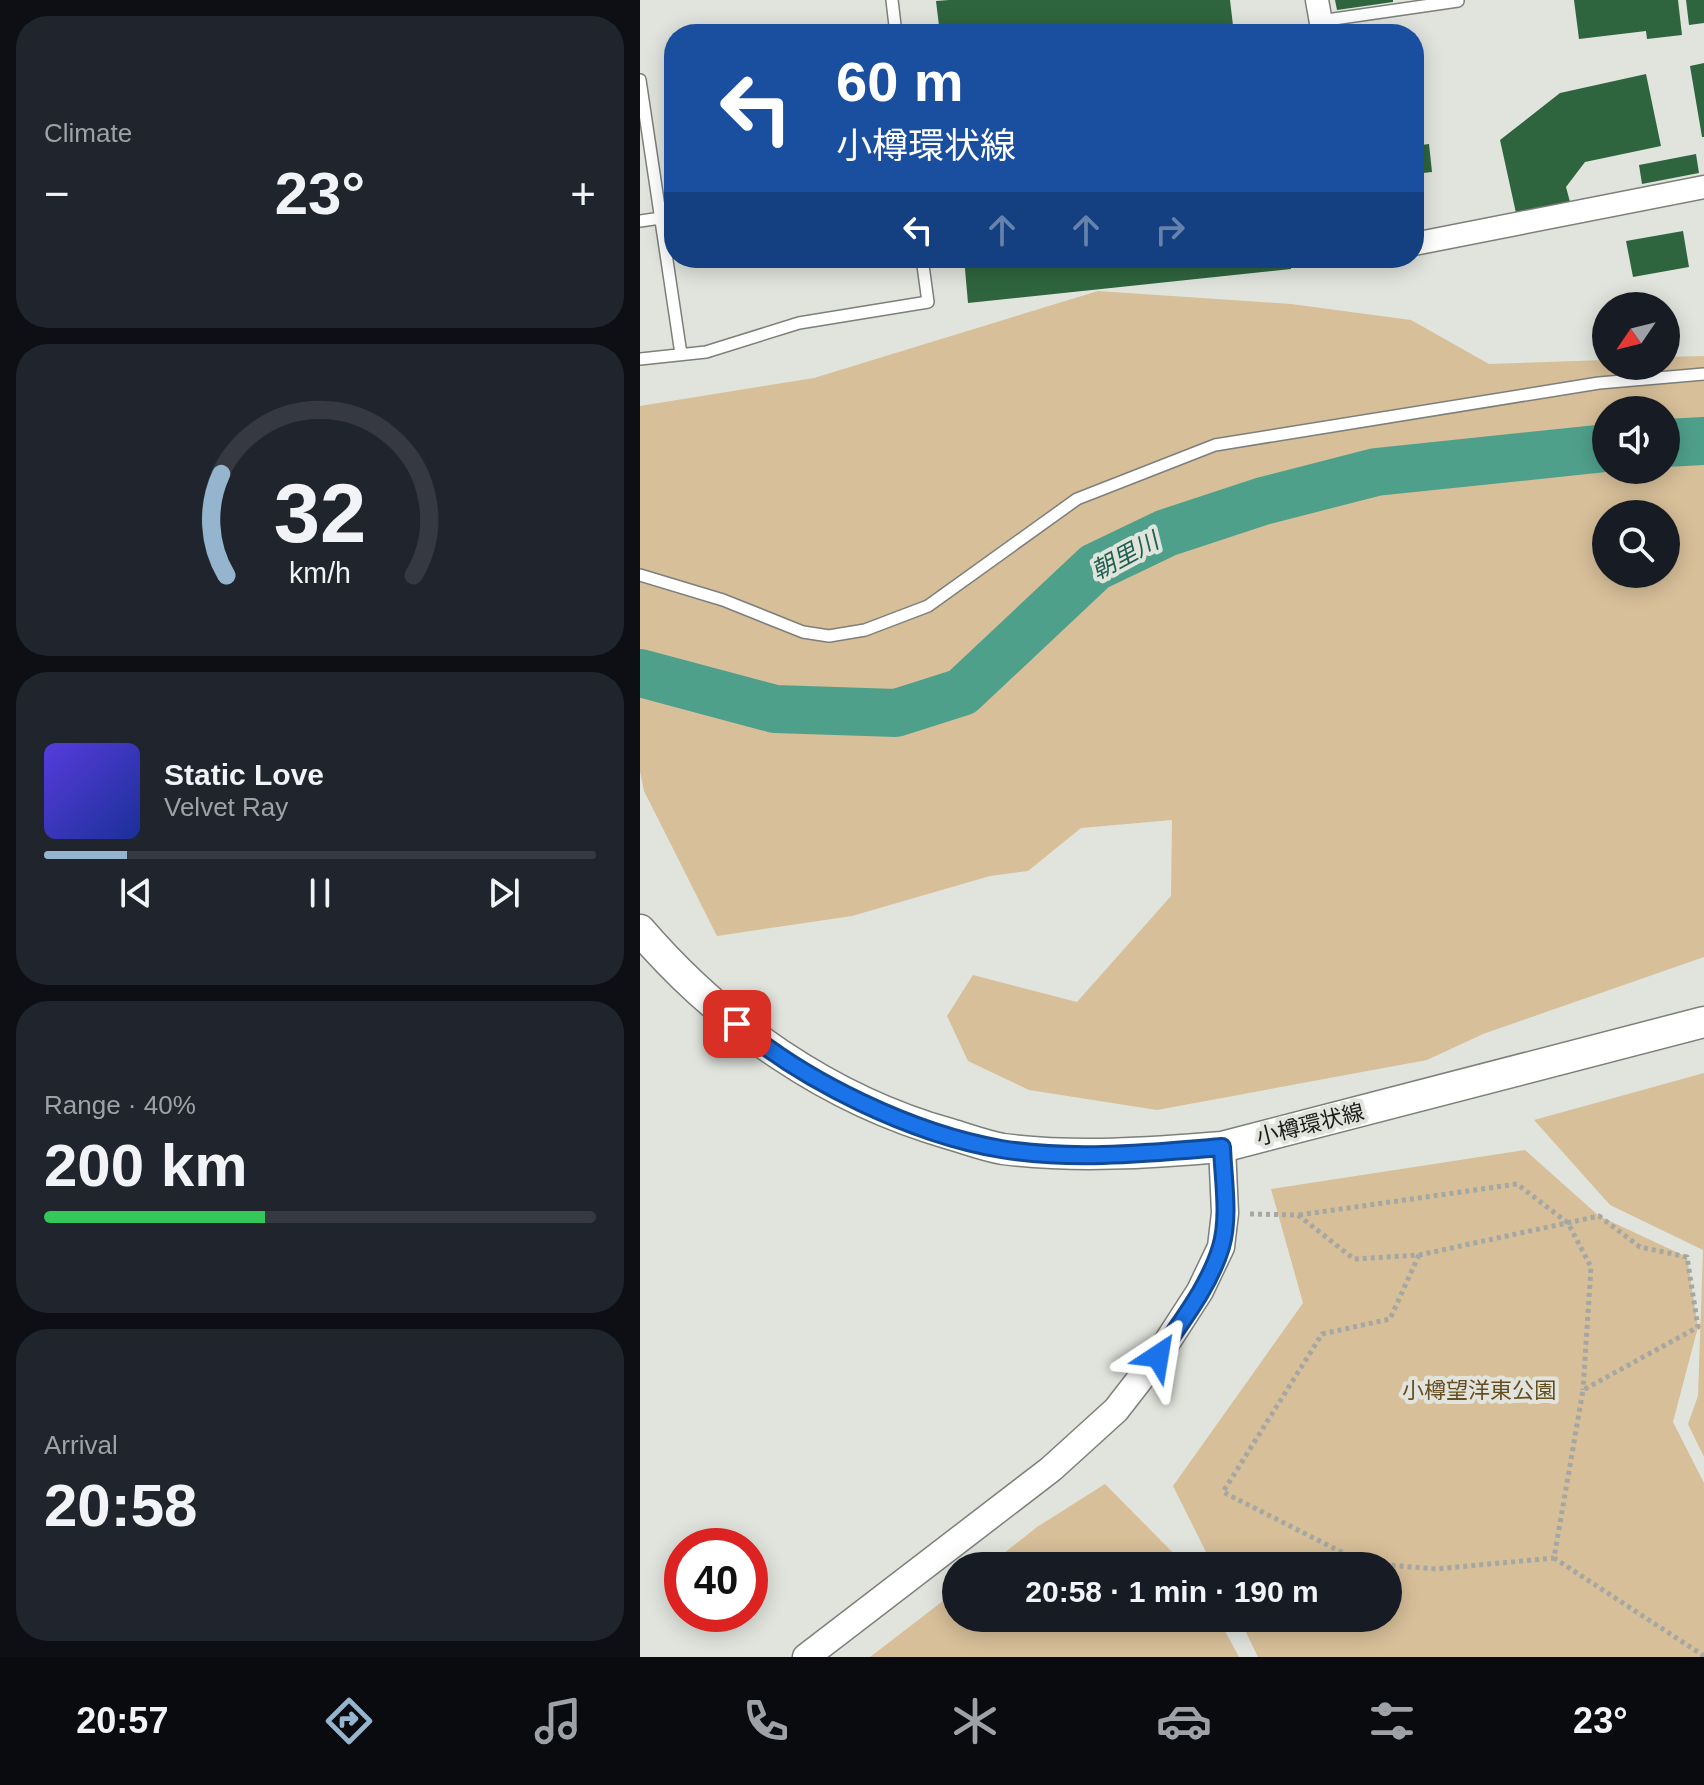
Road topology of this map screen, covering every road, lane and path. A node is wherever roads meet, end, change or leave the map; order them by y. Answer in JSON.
{"nodes":[{"id":1,"x":892,"y":0,"type":"edge"},
{"id":2,"x":1458,"y":1,"type":"edge"},
{"id":3,"x":1320,"y":18,"type":"edge"},
{"id":4,"x":895,"y":24,"type":"edge"},
{"id":5,"x":640,"y":80,"type":"edge"},
{"id":6,"x":1704,"y":187,"type":"edge"},
{"id":7,"x":664,"y":217,"type":"edge"},
{"id":8,"x":660,"y":218,"type":"junction"},
{"id":9,"x":640,"y":221,"type":"edge"},
{"id":10,"x":1424,"y":242,"type":"edge"},
{"id":11,"x":664,"y":244,"type":"edge"},
{"id":12,"x":668,"y":268,"type":"edge"},
{"id":13,"x":923,"y":268,"type":"edge"},
{"id":14,"x":681,"y":354,"type":"junction"},
{"id":15,"x":640,"y":359,"type":"edge"},
{"id":16,"x":1704,"y":374,"type":"edge"},
{"id":17,"x":640,"y":575,"type":"edge"},
{"id":18,"x":640,"y":930,"type":"edge"},
{"id":19,"x":1704,"y":1022,"type":"edge"},
{"id":20,"x":1222,"y":1147,"type":"junction"},
{"id":21,"x":1225,"y":1213,"type":"junction"},
{"id":22,"x":1298,"y":1215,"type":"junction"},
{"id":23,"x":1568,"y":1223,"type":"junction"},
{"id":24,"x":1419,"y":1255,"type":"junction"},
{"id":25,"x":1701,"y":1328,"type":"edge"},
{"id":26,"x":1583,"y":1390,"type":"junction"},
{"id":27,"x":1554,"y":1558,"type":"junction"},
{"id":28,"x":1704,"y":1656,"type":"edge"},
{"id":29,"x":806,"y":1657,"type":"edge"}],
"edges":[{"from":1,"to":4,"type":"lane"},
{"from":2,"to":3,"type":"lane"},
{"from":5,"to":8,"type":"lane"},
{"from":6,"to":10,"type":"street"},
{"from":7,"to":8,"type":"lane"},
{"from":8,"to":9,"type":"lane"},
{"from":8,"to":11,"type":"lane"},
{"from":12,"to":14,"type":"lane"},
{"from":13,"to":14,"type":"lane"},
{"from":14,"to":15,"type":"lane"},
{"from":16,"to":17,"type":"lane"},
{"from":18,"to":20,"type":"main road","name":"小樽環状線"},
{"from":19,"to":20,"type":"main road","name":"小樽環状線"},
{"from":20,"to":21,"type":"street"},
{"from":21,"to":22,"type":"path"},
{"from":21,"to":29,"type":"street"},
{"from":22,"to":23,"type":"path"},
{"from":22,"to":24,"type":"path"},
{"from":23,"to":24,"type":"path"},
{"from":23,"to":25,"type":"path"},
{"from":23,"to":26,"type":"path"},
{"from":24,"to":27,"type":"path"},
{"from":25,"to":26,"type":"path"},
{"from":26,"to":27,"type":"path"},
{"from":27,"to":28,"type":"path"}]}
